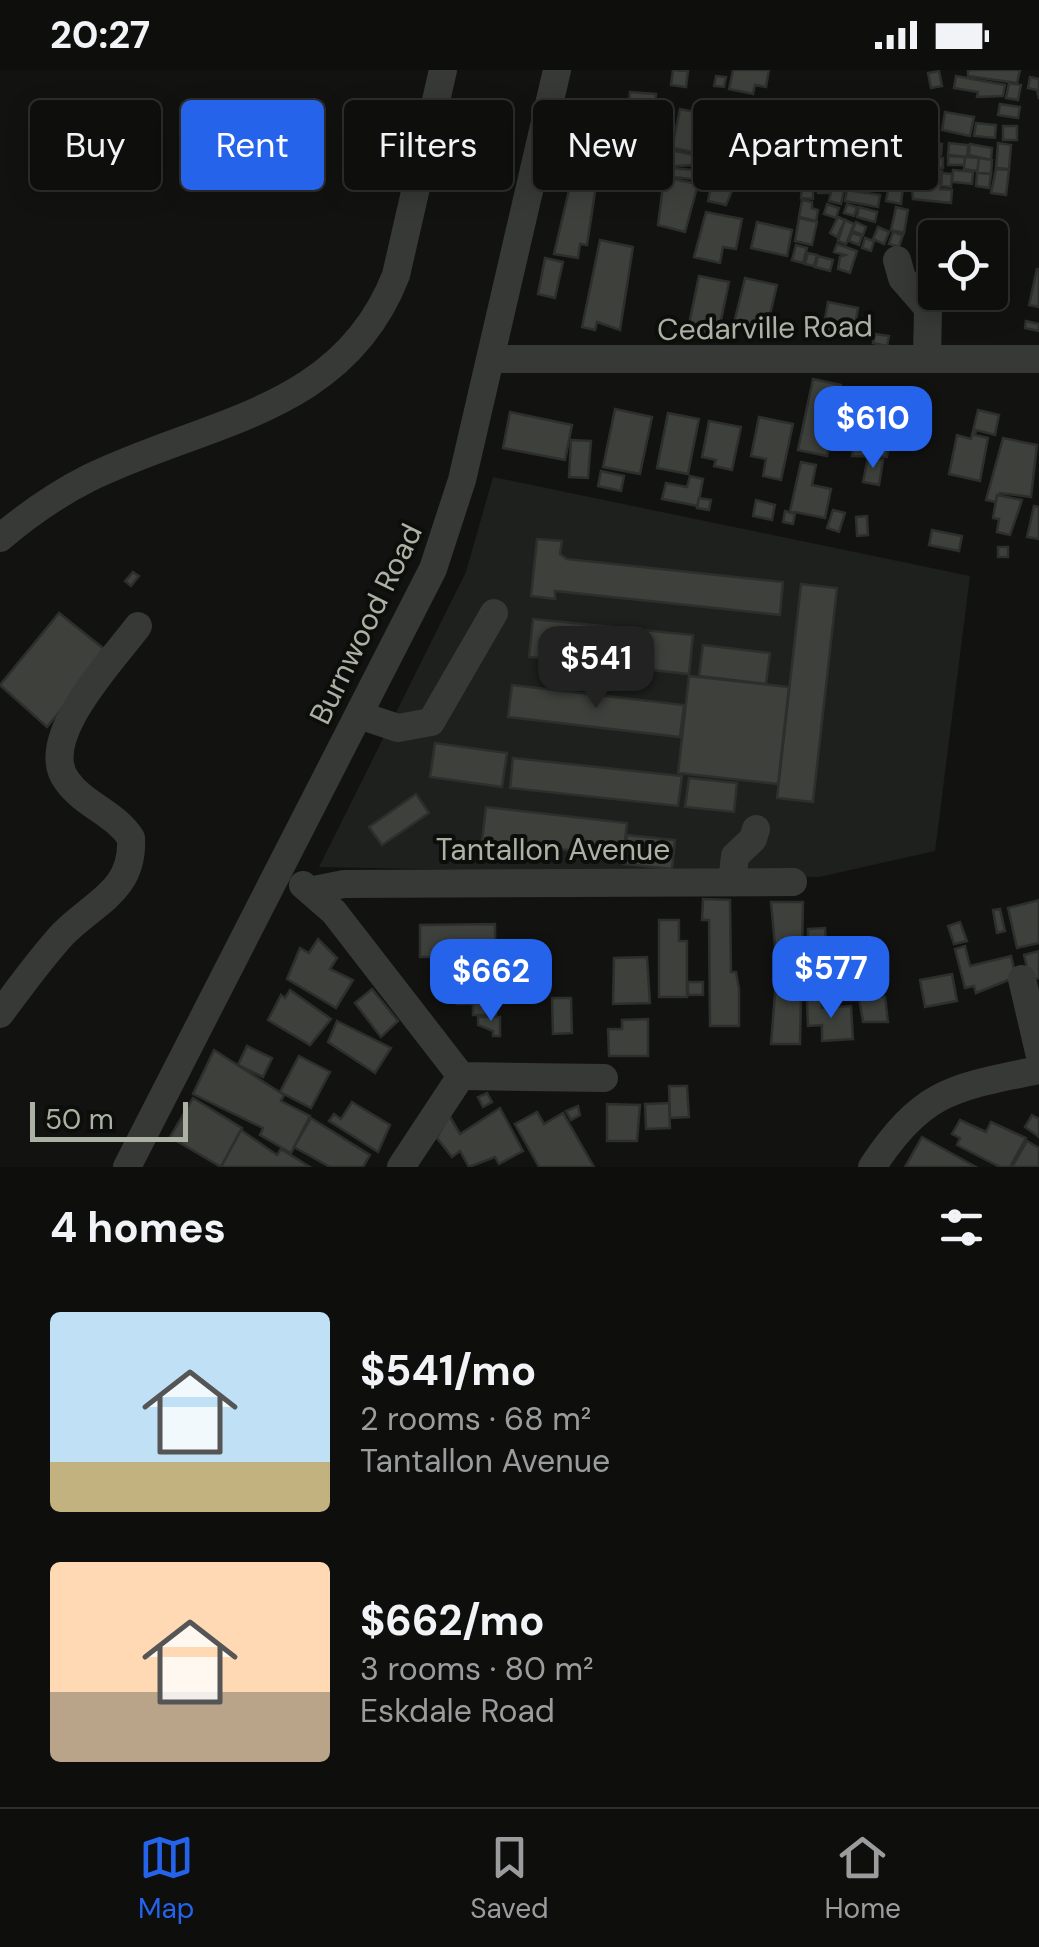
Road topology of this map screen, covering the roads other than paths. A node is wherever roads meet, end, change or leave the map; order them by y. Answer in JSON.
{"nodes":[{"id":1,"x":443,"y":70,"type":"edge"},
{"id":2,"x":557,"y":70,"type":"edge"},
{"id":3,"x":897,"y":260,"type":"dead end"},
{"id":4,"x":927,"y":358,"type":"junction"},
{"id":5,"x":1039,"y":358,"type":"edge"},
{"id":6,"x":492,"y":360,"type":"junction"},
{"id":7,"x":0,"y":538,"type":"edge"},
{"id":8,"x":494,"y":613,"type":"dead end"},
{"id":9,"x":138,"y":626,"type":"dead end"},
{"id":10,"x":359,"y":715,"type":"junction"},
{"id":11,"x":756,"y":830,"type":"dead end"},
{"id":12,"x":279,"y":874,"type":"junction"},
{"id":13,"x":732,"y":882,"type":"junction"},
{"id":14,"x":793,"y":882,"type":"dead end"},
{"id":15,"x":314,"y":890,"type":"junction"},
{"id":16,"x":1022,"y":979,"type":"dead end"},
{"id":17,"x":0,"y":1014,"type":"edge"},
{"id":18,"x":1039,"y":1052,"type":"edge"},
{"id":19,"x":1039,"y":1070,"type":"edge"},
{"id":20,"x":461,"y":1076,"type":"junction"},
{"id":21,"x":604,"y":1078,"type":"dead end"},
{"id":22,"x":127,"y":1167,"type":"edge"},
{"id":23,"x":401,"y":1167,"type":"edge"},
{"id":24,"x":872,"y":1167,"type":"edge"}],
"edges":[{"from":1,"to":7,"type":"street"},
{"from":2,"to":6,"type":"street","name":"Burnwood Road"},
{"from":3,"to":4,"type":"street"},
{"from":4,"to":5,"type":"street","name":"Cedarville Road"},
{"from":4,"to":6,"type":"street","name":"Cedarville Road"},
{"from":6,"to":10,"type":"street","name":"Burnwood Road"},
{"from":8,"to":10,"type":"street"},
{"from":9,"to":17,"type":"street"},
{"from":10,"to":12,"type":"street","name":"Burnwood Road"},
{"from":11,"to":13,"type":"street"},
{"from":12,"to":15,"type":"street"},
{"from":12,"to":22,"type":"street","name":"Burnwood Road"},
{"from":13,"to":14,"type":"street","name":"Tantallon Avenue"},
{"from":13,"to":15,"type":"street","name":"Tantallon Avenue"},
{"from":15,"to":20,"type":"street"},
{"from":16,"to":18,"type":"street"},
{"from":19,"to":24,"type":"street"},
{"from":20,"to":21,"type":"street"},
{"from":20,"to":23,"type":"street"}]}
